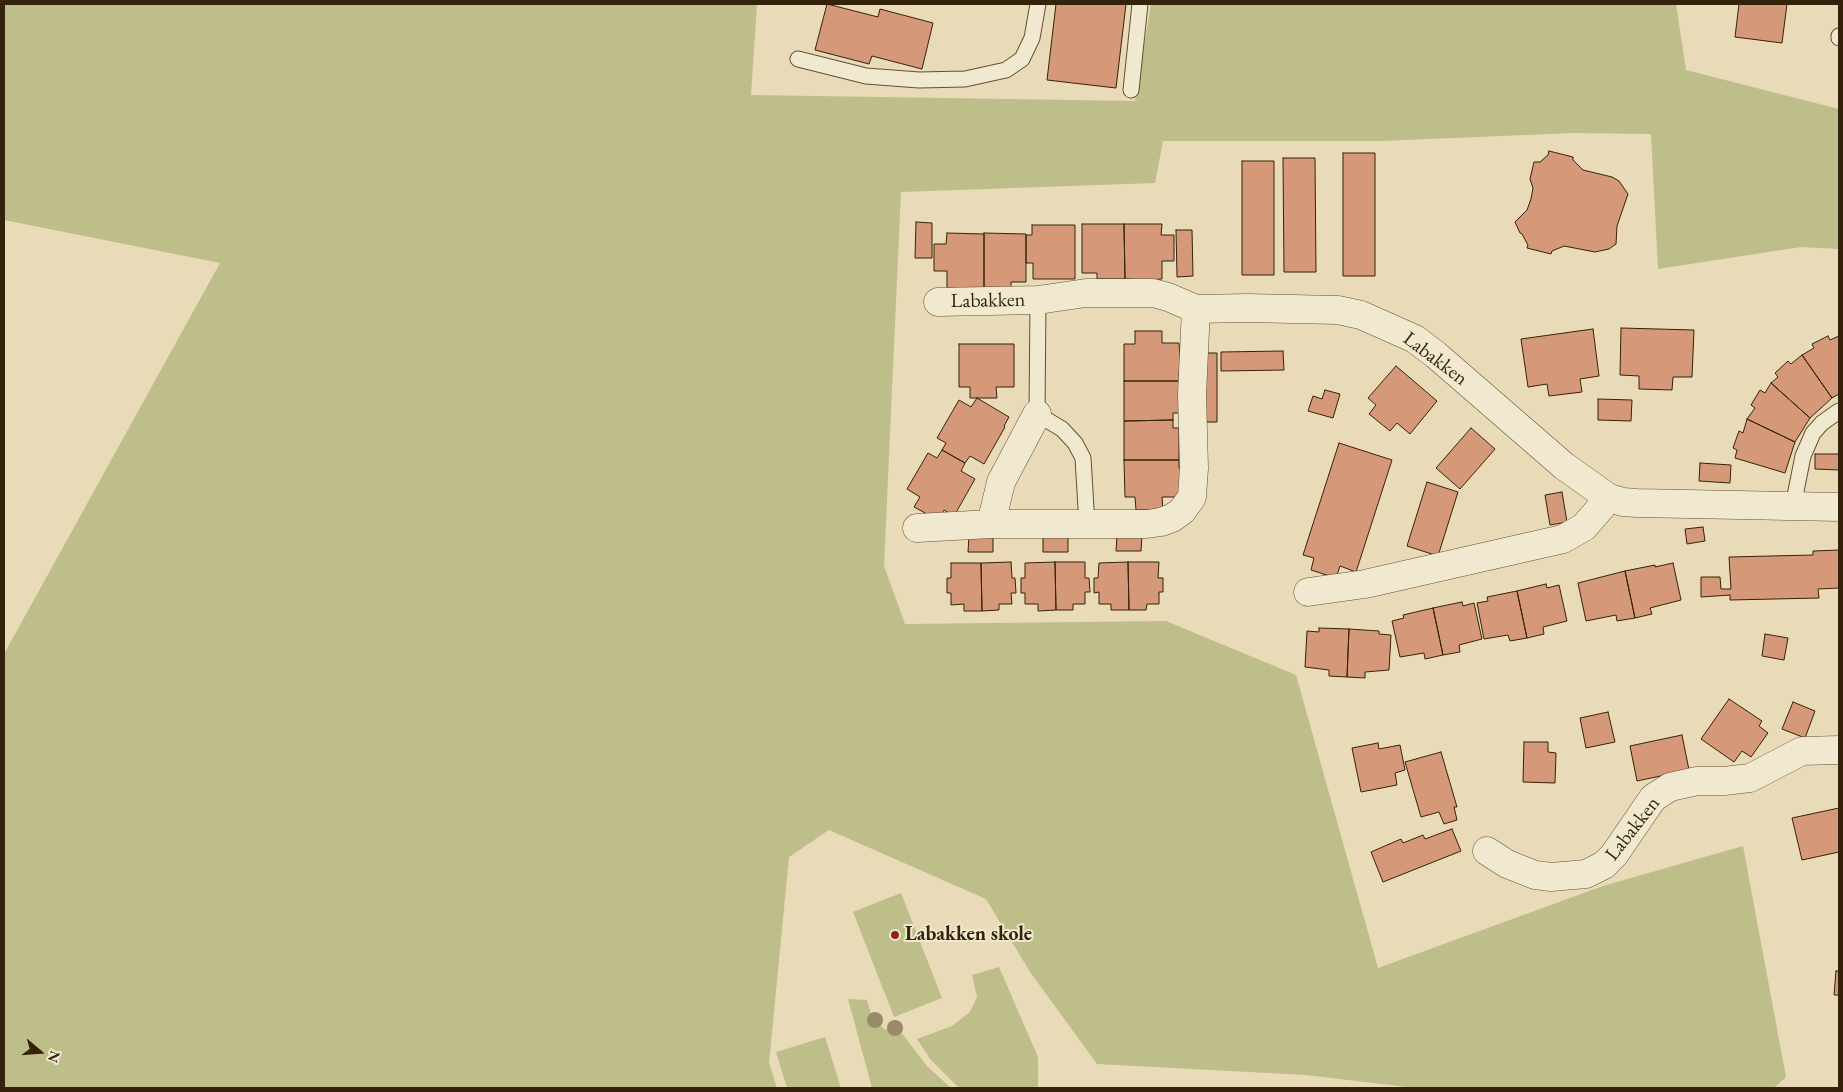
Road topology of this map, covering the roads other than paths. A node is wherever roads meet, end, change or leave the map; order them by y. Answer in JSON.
{"nodes":[{"id":1,"x":1038,"y":4,"type":"edge"},
{"id":2,"x":1140,"y":4,"type":"edge"},
{"id":3,"x":798,"y":58,"type":"dead end"},
{"id":4,"x":1131,"y":90,"type":"dead end"},
{"id":5,"x":1038,"y":300,"type":"junction"},
{"id":6,"x":938,"y":302,"type":"dead end"},
{"id":7,"x":1196,"y":309,"type":"junction"},
{"id":8,"x":1839,"y":411,"type":"edge"},
{"id":9,"x":1037,"y":414,"type":"junction"},
{"id":10,"x":1609,"y":498,"type":"junction"},
{"id":11,"x":1793,"y":506,"type":"junction"},
{"id":12,"x":1839,"y":507,"type":"edge"},
{"id":13,"x":991,"y":524,"type":"junction"},
{"id":14,"x":1087,"y":525,"type":"junction"},
{"id":15,"x":917,"y":528,"type":"dead end"},
{"id":16,"x":1308,"y":592,"type":"dead end"},
{"id":17,"x":1839,"y":750,"type":"edge"},
{"id":18,"x":1487,"y":851,"type":"dead end"}],
"edges":[{"from":1,"to":3,"type":"lane"},
{"from":2,"to":4,"type":"lane"},
{"from":5,"to":6,"type":"street","name":"Labakken"},
{"from":5,"to":7,"type":"street","name":"Labakken"},
{"from":5,"to":9,"type":"lane","name":"Labakken"},
{"from":7,"to":10,"type":"street","name":"Labakken"},
{"from":7,"to":14,"type":"street"},
{"from":8,"to":11,"type":"lane"},
{"from":9,"to":13,"type":"street","name":"Labakken"},
{"from":9,"to":14,"type":"lane"},
{"from":10,"to":11,"type":"street","name":"Labakken"},
{"from":10,"to":16,"type":"street"},
{"from":11,"to":12,"type":"street","name":"Labakken"},
{"from":13,"to":14,"type":"street"},
{"from":13,"to":15,"type":"street"},
{"from":17,"to":18,"type":"street","name":"Labakken"}]}
